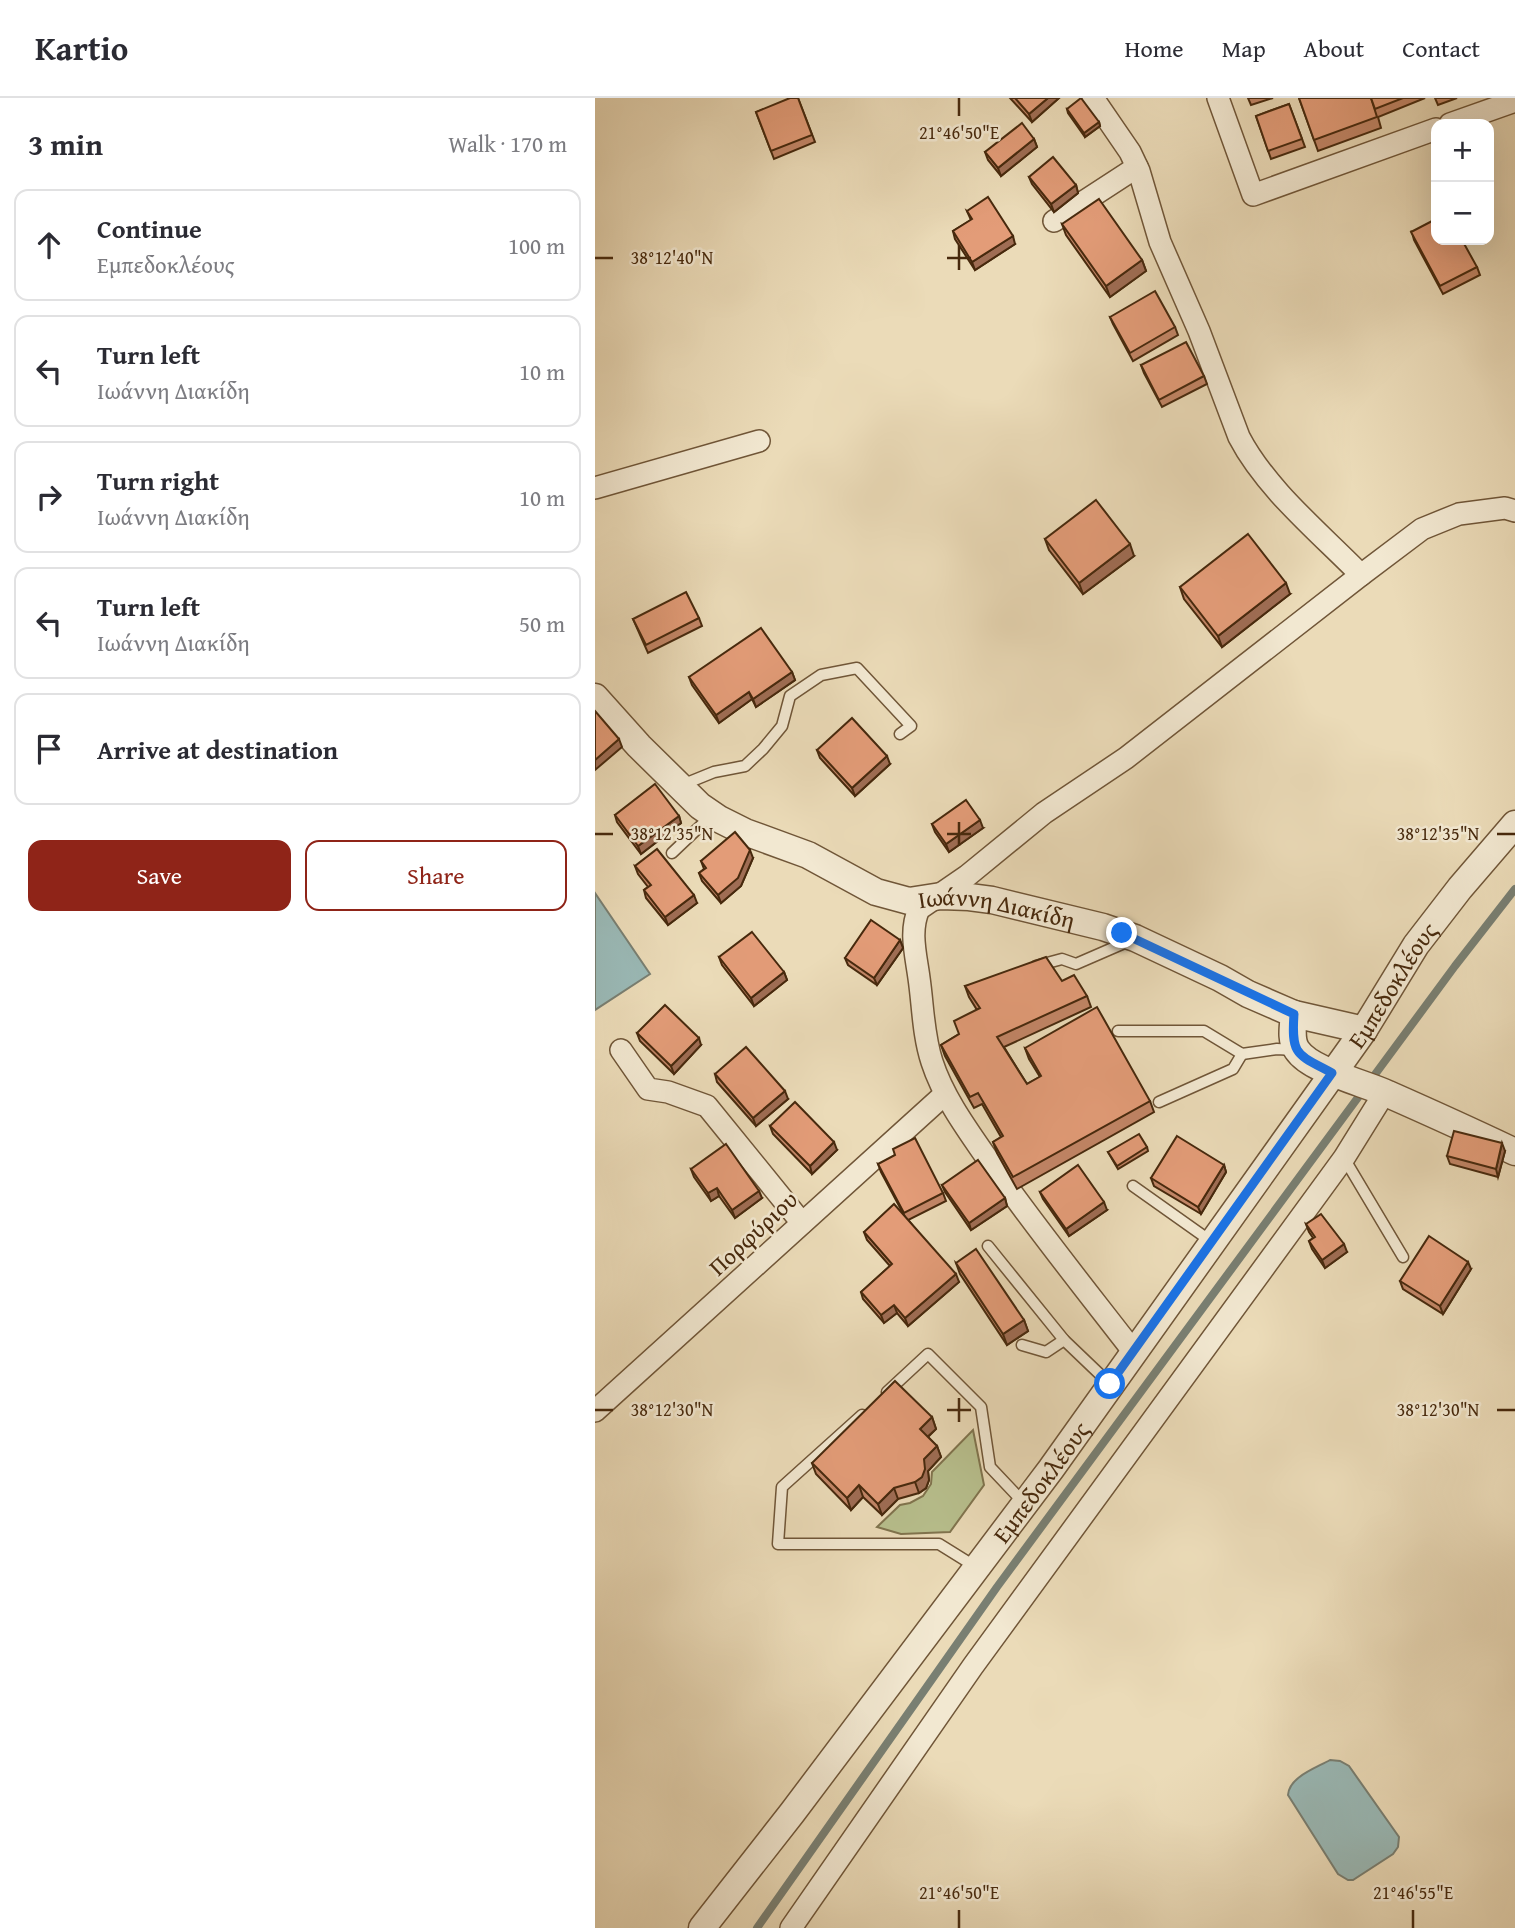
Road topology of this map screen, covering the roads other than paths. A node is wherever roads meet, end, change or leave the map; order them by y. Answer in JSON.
{"nodes":[{"id":1,"x":1093,"y":98,"type":"edge"},
{"id":2,"x":1218,"y":98,"type":"edge"},
{"id":3,"x":1504,"y":102,"type":"edge"},
{"id":4,"x":1462,"y":119,"type":"edge"},
{"id":5,"x":1431,"y":131,"type":"edge"},
{"id":6,"x":1137,"y":167,"type":"junction"},
{"id":7,"x":1054,"y":221,"type":"dead end"},
{"id":8,"x":759,"y":441,"type":"dead end"},
{"id":9,"x":595,"y":488,"type":"edge"},
{"id":10,"x":1515,"y":511,"type":"edge"},
{"id":11,"x":1361,"y":575,"type":"junction"},
{"id":12,"x":595,"y":697,"type":"edge"},
{"id":13,"x":900,"y":734,"type":"dead end"},
{"id":14,"x":680,"y":786,"type":"junction"},
{"id":15,"x":713,"y":814,"type":"junction"},
{"id":16,"x":1515,"y":824,"type":"edge"},
{"id":17,"x":672,"y":853,"type":"dead end"},
{"id":18,"x":941,"y":896,"type":"junction"},
{"id":19,"x":1135,"y":938,"type":"junction"},
{"id":20,"x":1027,"y":968,"type":"edge"},
{"id":21,"x":1294,"y":1014,"type":"junction"},
{"id":22,"x":1364,"y":1030,"type":"junction"},
{"id":23,"x":1118,"y":1031,"type":"dead end"},
{"id":24,"x":621,"y":1050,"type":"dead end"},
{"id":25,"x":1297,"y":1050,"type":"junction"},
{"id":26,"x":1242,"y":1054,"type":"junction"},
{"id":27,"x":1332,"y":1073,"type":"junction"},
{"id":28,"x":1385,"y":1092,"type":"junction"},
{"id":29,"x":945,"y":1094,"type":"junction"},
{"id":30,"x":1159,"y":1102,"type":"dead end"},
{"id":31,"x":1515,"y":1152,"type":"edge"},
{"id":32,"x":1344,"y":1158,"type":"junction"},
{"id":33,"x":1133,"y":1186,"type":"dead end"},
{"id":34,"x":802,"y":1223,"type":"junction"},
{"id":35,"x":1212,"y":1242,"type":"junction"},
{"id":36,"x":988,"y":1246,"type":"dead end"},
{"id":37,"x":1403,"y":1257,"type":"dead end"},
{"id":38,"x":1064,"y":1340,"type":"junction"},
{"id":39,"x":1022,"y":1345,"type":"dead end"},
{"id":40,"x":1133,"y":1351,"type":"junction"},
{"id":41,"x":1110,"y":1384,"type":"junction"},
{"id":42,"x":880,"y":1398,"type":"edge"},
{"id":43,"x":870,"y":1407,"type":"edge"},
{"id":44,"x":595,"y":1411,"type":"edge"},
{"id":45,"x":1025,"y":1504,"type":"junction"},
{"id":46,"x":977,"y":1567,"type":"junction"},
{"id":47,"x":702,"y":1928,"type":"edge"},
{"id":48,"x":791,"y":1928,"type":"edge"}],
"edges":[{"from":1,"to":6,"type":"street"},
{"from":2,"to":5,"type":"street"},
{"from":3,"to":4,"type":"street"},
{"from":6,"to":7,"type":"street"},
{"from":6,"to":11,"type":"street"},
{"from":8,"to":9,"type":"street"},
{"from":10,"to":11,"type":"street"},
{"from":11,"to":18,"type":"street"},
{"from":12,"to":14,"type":"street","name":"Ιωάννη Διακίδη"},
{"from":13,"to":14,"type":"lane"},
{"from":14,"to":15,"type":"street","name":"Ιωάννη Διακίδη"},
{"from":15,"to":17,"type":"lane"},
{"from":15,"to":18,"type":"street","name":"Ιωάννη Διακίδη"},
{"from":16,"to":22,"type":"street","name":"Εμπεδοκλέους"},
{"from":18,"to":19,"type":"street","name":"Ιωάννη Διακίδη"},
{"from":18,"to":29,"type":"street"},
{"from":19,"to":20,"type":"lane"},
{"from":19,"to":21,"type":"street","name":"Ιωάννη Διακίδη"},
{"from":21,"to":22,"type":"street","name":"Ιωάννη Διακίδη"},
{"from":21,"to":25,"type":"street"},
{"from":22,"to":27,"type":"street","name":"Εμπεδοκλέους"},
{"from":23,"to":26,"type":"lane"},
{"from":24,"to":34,"type":"street"},
{"from":25,"to":26,"type":"lane"},
{"from":25,"to":27,"type":"street"},
{"from":26,"to":30,"type":"lane"},
{"from":27,"to":28,"type":"street"},
{"from":27,"to":35,"type":"street","name":"Εμπεδοκλέους"},
{"from":28,"to":31,"type":"street"},
{"from":28,"to":32,"type":"street"},
{"from":29,"to":34,"type":"street","name":"Πορφύριου"},
{"from":29,"to":40,"type":"street"},
{"from":32,"to":37,"type":"lane"},
{"from":32,"to":48,"type":"street"},
{"from":33,"to":35,"type":"lane"},
{"from":34,"to":44,"type":"street","name":"Πορφύριου"},
{"from":35,"to":40,"type":"street","name":"Εμπεδοκλέους"},
{"from":36,"to":38,"type":"lane"},
{"from":38,"to":39,"type":"lane"},
{"from":38,"to":41,"type":"lane"},
{"from":40,"to":41,"type":"street","name":"Εμπεδοκλέους"},
{"from":41,"to":45,"type":"street","name":"Εμπεδοκλέους"},
{"from":42,"to":45,"type":"lane"},
{"from":43,"to":46,"type":"lane"},
{"from":45,"to":46,"type":"street","name":"Εμπεδοκλέους"},
{"from":46,"to":47,"type":"street","name":"Εμπεδοκλέους"}]}
